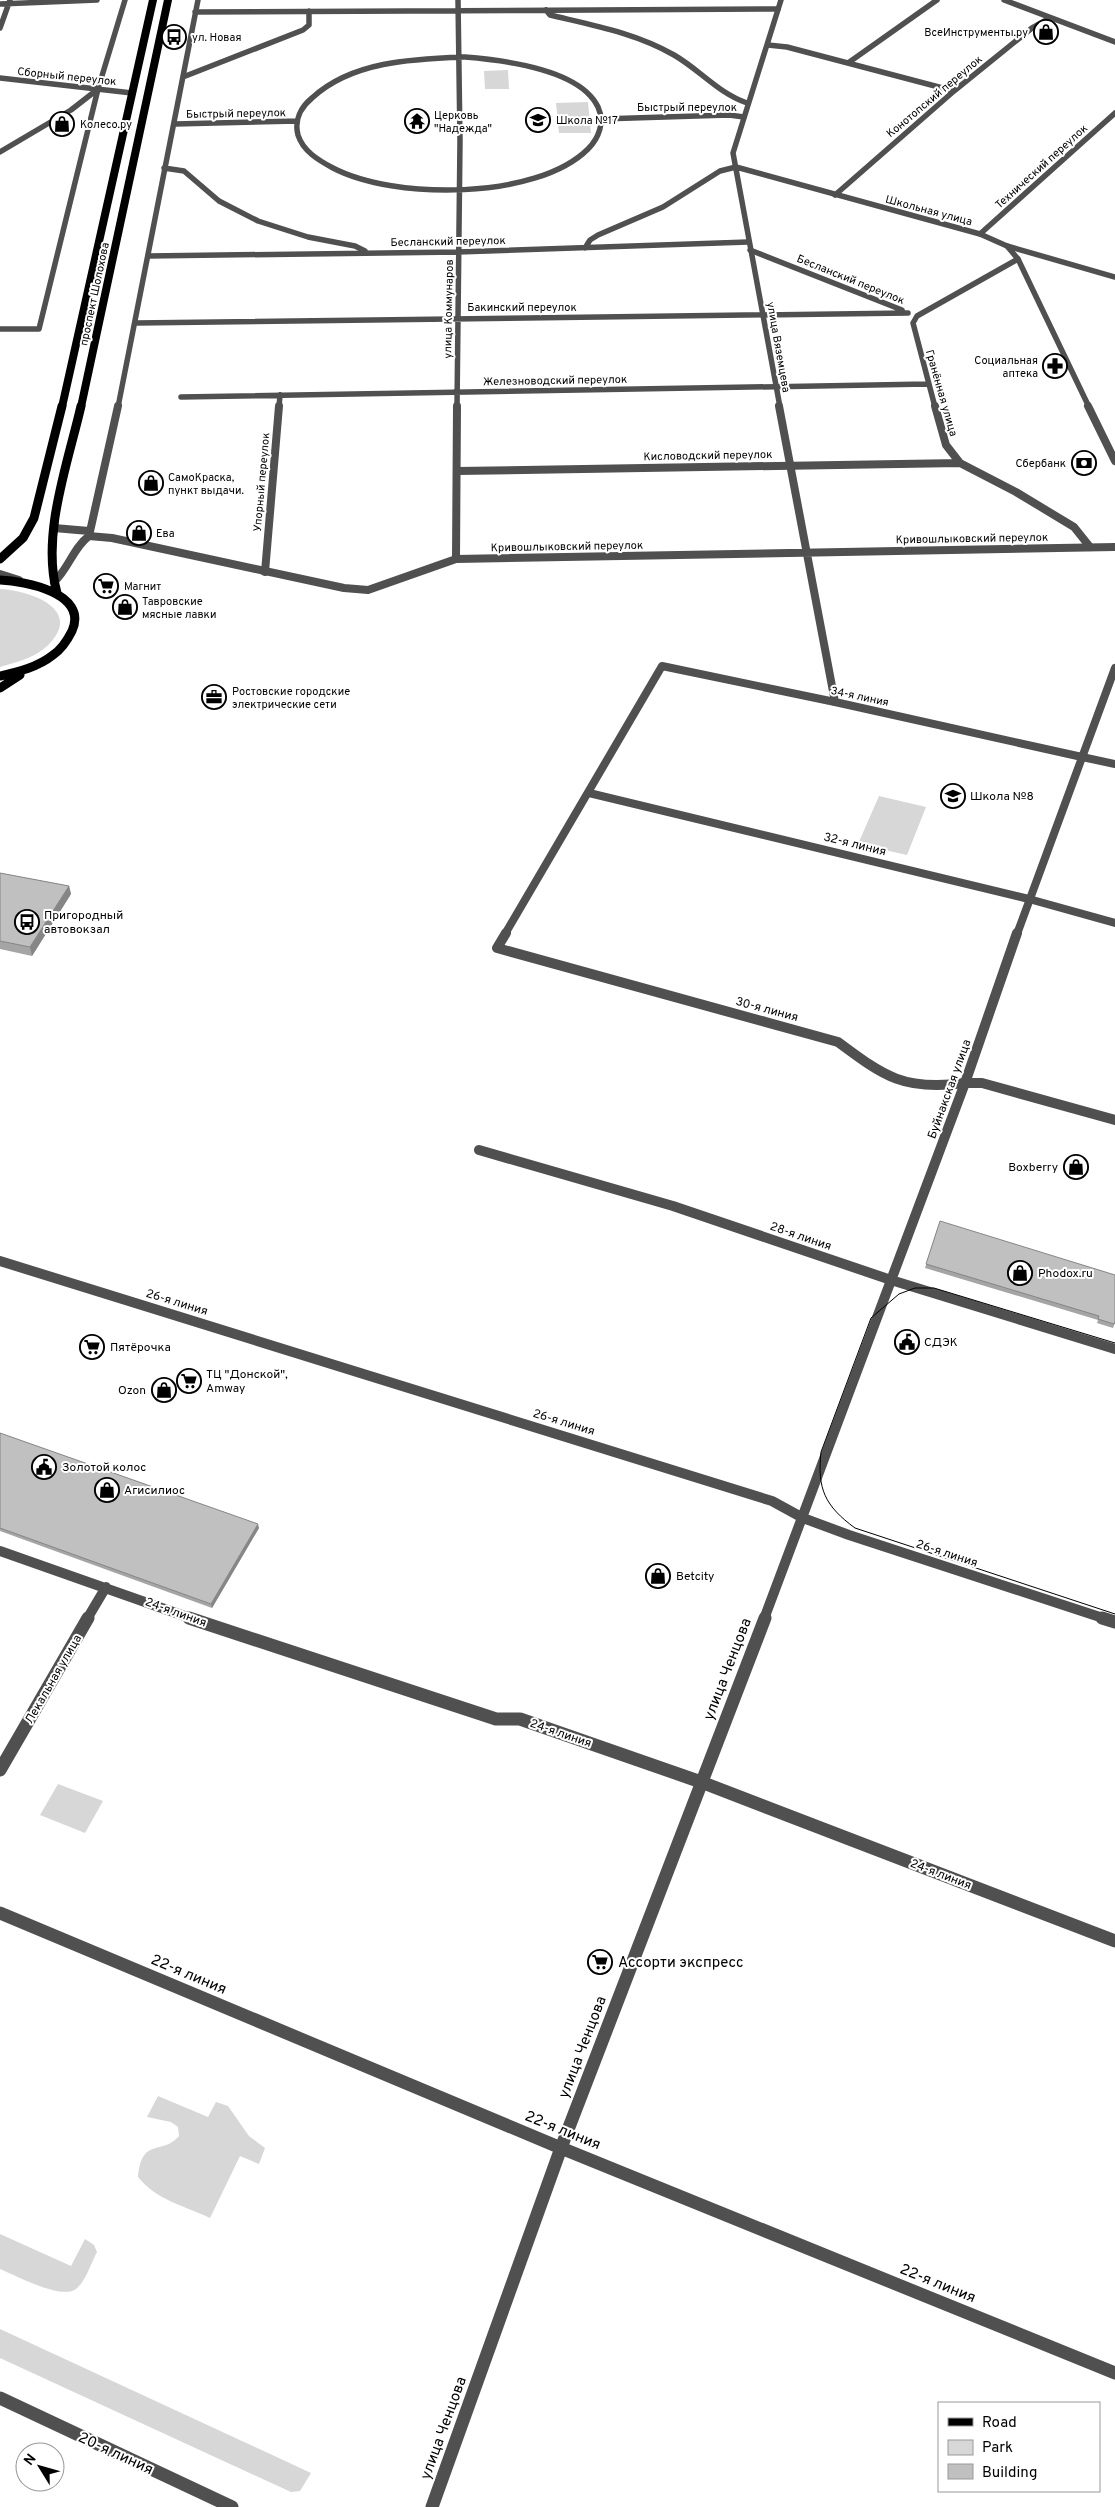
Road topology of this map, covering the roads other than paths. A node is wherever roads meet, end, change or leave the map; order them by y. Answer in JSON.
{"nodes":[{"id":1,"x":97,"y":0,"type":"edge"},
{"id":2,"x":125,"y":0,"type":"edge"},
{"id":3,"x":153,"y":0,"type":"edge"},
{"id":4,"x":168,"y":0,"type":"edge"},
{"id":5,"x":198,"y":0,"type":"edge"},
{"id":6,"x":458,"y":0,"type":"edge"},
{"id":7,"x":781,"y":0,"type":"edge"},
{"id":8,"x":937,"y":0,"type":"edge"},
{"id":9,"x":1004,"y":0,"type":"edge"},
{"id":10,"x":10,"y":2,"type":"edge"},
{"id":11,"x":0,"y":4,"type":"edge"},
{"id":12,"x":778,"y":8,"type":"junction"},
{"id":13,"x":458,"y":9,"type":"junction"},
{"id":14,"x":546,"y":9,"type":"junction"},
{"id":15,"x":309,"y":11,"type":"junction"},
{"id":16,"x":195,"y":12,"type":"junction"},
{"id":17,"x":1050,"y":18,"type":"junction"},
{"id":18,"x":0,"y":28,"type":"edge"},
{"id":19,"x":1115,"y":42,"type":"edge"},
{"id":20,"x":768,"y":45,"type":"junction"},
{"id":21,"x":460,"y":58,"type":"junction"},
{"id":22,"x":848,"y":63,"type":"junction"},
{"id":23,"x":183,"y":77,"type":"junction"},
{"id":24,"x":0,"y":78,"type":"edge"},
{"id":25,"x":98,"y":90,"type":"junction"},
{"id":26,"x":954,"y":91,"type":"junction"},
{"id":27,"x":132,"y":93,"type":"junction"},
{"id":28,"x":747,"y":103,"type":"junction"},
{"id":29,"x":1115,"y":112,"type":"edge"},
{"id":30,"x":744,"y":117,"type":"junction"},
{"id":31,"x":601,"y":119,"type":"junction"},
{"id":32,"x":297,"y":121,"type":"junction"},
{"id":33,"x":175,"y":124,"type":"junction"},
{"id":34,"x":0,"y":152,"type":"edge"},
{"id":35,"x":736,"y":167,"type":"junction"},
{"id":36,"x":164,"y":168,"type":"junction"},
{"id":37,"x":458,"y":189,"type":"junction"},
{"id":38,"x":835,"y":195,"type":"junction"},
{"id":39,"x":980,"y":234,"type":"junction"},
{"id":40,"x":749,"y":246,"type":"junction"},
{"id":41,"x":1007,"y":246,"type":"junction"},
{"id":42,"x":585,"y":248,"type":"junction"},
{"id":43,"x":458,"y":252,"type":"junction"},
{"id":44,"x":367,"y":253,"type":"junction"},
{"id":45,"x":148,"y":256,"type":"junction"},
{"id":46,"x":1018,"y":259,"type":"junction"},
{"id":47,"x":1115,"y":277,"type":"edge"},
{"id":48,"x":908,"y":312,"type":"junction"},
{"id":49,"x":763,"y":315,"type":"junction"},
{"id":50,"x":917,"y":316,"type":"junction"},
{"id":51,"x":457,"y":318,"type":"junction"},
{"id":52,"x":136,"y":322,"type":"junction"},
{"id":53,"x":0,"y":329,"type":"edge"},
{"id":54,"x":928,"y":384,"type":"junction"},
{"id":55,"x":776,"y":387,"type":"junction"},
{"id":56,"x":457,"y":392,"type":"junction"},
{"id":57,"x":280,"y":395,"type":"junction"},
{"id":58,"x":182,"y":397,"type":"dead end"},
{"id":59,"x":1115,"y":461,"type":"edge"},
{"id":60,"x":960,"y":463,"type":"junction"},
{"id":61,"x":789,"y":465,"type":"junction"},
{"id":62,"x":457,"y":471,"type":"junction"},
{"id":63,"x":54,"y":528,"type":"junction"},
{"id":64,"x":89,"y":534,"type":"junction"},
{"id":65,"x":1090,"y":547,"type":"junction"},
{"id":66,"x":1115,"y":547,"type":"edge"},
{"id":67,"x":809,"y":553,"type":"junction"},
{"id":68,"x":0,"y":559,"type":"edge"},
{"id":69,"x":456,"y":559,"type":"junction"},
{"id":70,"x":265,"y":572,"type":"junction"},
{"id":71,"x":0,"y":574,"type":"edge"},
{"id":72,"x":0,"y":580,"type":"edge"},
{"id":73,"x":22,"y":581,"type":"junction"},
{"id":74,"x":54,"y":582,"type":"junction"},
{"id":75,"x":57,"y":594,"type":"junction"},
{"id":76,"x":35,"y":666,"type":"junction"},
{"id":77,"x":1115,"y":668,"type":"edge"},
{"id":78,"x":0,"y":676,"type":"edge"},
{"id":79,"x":0,"y":688,"type":"edge"},
{"id":80,"x":835,"y":702,"type":"junction"},
{"id":81,"x":1082,"y":756,"type":"junction"},
{"id":82,"x":1115,"y":764,"type":"edge"},
{"id":83,"x":589,"y":792,"type":"junction"},
{"id":84,"x":1029,"y":899,"type":"junction"},
{"id":85,"x":1115,"y":922,"type":"edge"},
{"id":86,"x":965,"y":1083,"type":"junction"},
{"id":87,"x":1115,"y":1120,"type":"edge"},
{"id":88,"x":479,"y":1150,"type":"dead end"},
{"id":89,"x":0,"y":1261,"type":"edge"},
{"id":90,"x":891,"y":1280,"type":"junction"},
{"id":91,"x":1115,"y":1349,"type":"edge"},
{"id":92,"x":803,"y":1518,"type":"junction"},
{"id":93,"x":0,"y":1550,"type":"edge"},
{"id":94,"x":106,"y":1588,"type":"junction"},
{"id":95,"x":1115,"y":1622,"type":"edge"},
{"id":96,"x":0,"y":1770,"type":"edge"},
{"id":97,"x":700,"y":1782,"type":"junction"},
{"id":98,"x":0,"y":1913,"type":"edge"},
{"id":99,"x":1115,"y":1941,"type":"edge"},
{"id":100,"x":561,"y":2148,"type":"junction"},
{"id":101,"x":1115,"y":2373,"type":"edge"},
{"id":102,"x":0,"y":2398,"type":"edge"},
{"id":103,"x":232,"y":2507,"type":"edge"},
{"id":104,"x":432,"y":2507,"type":"edge"}],
"edges":[{"from":1,"to":10,"type":"street"},
{"from":2,"to":25,"type":"street"},
{"from":3,"to":27,"type":"main road","name":"проспект Шолохова"},
{"from":4,"to":63,"type":"main road","name":"проспект Шолохова"},
{"from":5,"to":16,"type":"street"},
{"from":6,"to":13,"type":"street","name":"улица Коммунаров"},
{"from":7,"to":12,"type":"street","name":"улица Вяземцева"},
{"from":8,"to":22,"type":"street"},
{"from":9,"to":17,"type":"street"},
{"from":10,"to":11,"type":"street"},
{"from":10,"to":18,"type":"street"},
{"from":12,"to":14,"type":"street"},
{"from":12,"to":20,"type":"street","name":"улица Вяземцева"},
{"from":13,"to":14,"type":"street"},
{"from":13,"to":15,"type":"street"},
{"from":13,"to":21,"type":"street","name":"улица Коммунаров"},
{"from":14,"to":28,"type":"street"},
{"from":15,"to":16,"type":"street"},
{"from":15,"to":23,"type":"street"},
{"from":16,"to":23,"type":"street"},
{"from":17,"to":19,"type":"street"},
{"from":17,"to":26,"type":"street","name":"Конотопский переулок"},
{"from":20,"to":22,"type":"street"},
{"from":20,"to":28,"type":"street","name":"улица Вяземцева"},
{"from":21,"to":31,"type":"street"},
{"from":21,"to":32,"type":"street"},
{"from":21,"to":37,"type":"street","name":"улица Коммунаров"},
{"from":22,"to":26,"type":"street"},
{"from":23,"to":33,"type":"street"},
{"from":24,"to":25,"type":"street","name":"Сборный переулок"},
{"from":25,"to":27,"type":"street","name":"Сборный переулок"},
{"from":25,"to":34,"type":"street"},
{"from":25,"to":53,"type":"street"},
{"from":26,"to":38,"type":"street","name":"Конотопский переулок"},
{"from":27,"to":68,"type":"main road","name":"проспект Шолохова"},
{"from":28,"to":30,"type":"street","name":"улица Вяземцева"},
{"from":29,"to":39,"type":"street","name":"Технический переулок"},
{"from":30,"to":31,"type":"street","name":"Быстрый переулок"},
{"from":30,"to":35,"type":"street","name":"улица Вяземцева"},
{"from":31,"to":37,"type":"street"},
{"from":32,"to":33,"type":"street","name":"Быстрый переулок"},
{"from":32,"to":37,"type":"street"},
{"from":33,"to":36,"type":"street"},
{"from":35,"to":38,"type":"street","name":"Школьная улица"},
{"from":35,"to":40,"type":"street","name":"улица Вяземцева"},
{"from":35,"to":42,"type":"street"},
{"from":36,"to":44,"type":"street"},
{"from":36,"to":45,"type":"street"},
{"from":37,"to":43,"type":"street","name":"улица Коммунаров"},
{"from":38,"to":39,"type":"street","name":"Школьная улица"},
{"from":39,"to":41,"type":"street","name":"Школьная улица"},
{"from":40,"to":42,"type":"street","name":"Бесланский переулок"},
{"from":40,"to":48,"type":"street","name":"Бесланский переулок"},
{"from":40,"to":49,"type":"street","name":"улица Вяземцева"},
{"from":41,"to":46,"type":"street"},
{"from":41,"to":47,"type":"street","name":"Школьная улица"},
{"from":42,"to":43,"type":"street","name":"Бесланский переулок"},
{"from":43,"to":44,"type":"street","name":"Бесланский переулок"},
{"from":43,"to":51,"type":"street","name":"улица Коммунаров"},
{"from":44,"to":45,"type":"street","name":"Бесланский переулок"},
{"from":45,"to":52,"type":"street"},
{"from":46,"to":50,"type":"street"},
{"from":46,"to":59,"type":"street"},
{"from":48,"to":49,"type":"street","name":"Бакинский переулок"},
{"from":48,"to":50,"type":"street","name":"Бесланский переулок"},
{"from":49,"to":51,"type":"street","name":"Бакинский переулок"},
{"from":49,"to":55,"type":"street","name":"улица Вяземцева"},
{"from":50,"to":54,"type":"street","name":"Гранённая улица"},
{"from":51,"to":52,"type":"street","name":"Бакинский переулок"},
{"from":51,"to":56,"type":"street","name":"улица Коммунаров"},
{"from":52,"to":64,"type":"street"},
{"from":54,"to":55,"type":"street","name":"Железноводский переулок"},
{"from":54,"to":60,"type":"street","name":"Гранённая улица"},
{"from":55,"to":56,"type":"street","name":"Железноводский переулок"},
{"from":55,"to":61,"type":"street","name":"улица Вяземцева"},
{"from":56,"to":57,"type":"street","name":"Железноводский переулок"},
{"from":56,"to":62,"type":"street","name":"улица Коммунаров"},
{"from":57,"to":58,"type":"street","name":"Железноводский переулок"},
{"from":57,"to":70,"type":"street","name":"Упорный переулок"},
{"from":60,"to":61,"type":"street","name":"Кисловодский переулок"},
{"from":60,"to":65,"type":"street","name":"Гранённая улица"},
{"from":61,"to":62,"type":"street","name":"Кисловодский переулок"},
{"from":61,"to":67,"type":"street","name":"улица Вяземцева"},
{"from":62,"to":69,"type":"street","name":"улица Коммунаров"},
{"from":63,"to":64,"type":"street","name":"Кривошлыковский переулок"},
{"from":63,"to":74,"type":"main road","name":"проспект Шолохова"},
{"from":64,"to":70,"type":"street","name":"Кривошлыковский переулок"},
{"from":64,"to":74,"type":"street"},
{"from":65,"to":66,"type":"street","name":"Кривошлыковский переулок"},
{"from":65,"to":67,"type":"street","name":"Кривошлыковский переулок"},
{"from":67,"to":69,"type":"street","name":"Кривошлыковский переулок"},
{"from":67,"to":80,"type":"street","name":"улица Вяземцева"},
{"from":69,"to":70,"type":"street","name":"Кривошлыковский переулок"},
{"from":71,"to":73,"type":"street"},
{"from":72,"to":73,"type":"main road"},
{"from":73,"to":75,"type":"main road"},
{"from":74,"to":75,"type":"main road","name":"проспект Шолохова"},
{"from":75,"to":76,"type":"main road"},
{"from":76,"to":78,"type":"main road"},
{"from":76,"to":79,"type":"main road"},
{"from":77,"to":81,"type":"street","name":"Буйнакская улица"},
{"from":80,"to":81,"type":"street","name":"34-я линия"},
{"from":80,"to":83,"type":"street","name":"34-я линия"},
{"from":81,"to":82,"type":"street","name":"34-я линия"},
{"from":81,"to":84,"type":"street","name":"Буйнакская улица"},
{"from":83,"to":84,"type":"street","name":"32-я линия"},
{"from":83,"to":86,"type":"street","name":"30-я линия"},
{"from":84,"to":85,"type":"street","name":"32-я линия"},
{"from":84,"to":86,"type":"street","name":"Буйнакская улица"},
{"from":86,"to":87,"type":"street","name":"30-я линия"},
{"from":86,"to":90,"type":"street","name":"Буйнакская улица"},
{"from":88,"to":90,"type":"street","name":"28-я линия"},
{"from":89,"to":92,"type":"street","name":"26-я линия"},
{"from":90,"to":91,"type":"street","name":"28-я линия"},
{"from":90,"to":92,"type":"street","name":"Буйнакская улица"},
{"from":92,"to":95,"type":"street","name":"26-я линия"},
{"from":92,"to":97,"type":"street","name":"улица Ченцова"},
{"from":93,"to":94,"type":"street","name":"24-я линия"},
{"from":94,"to":96,"type":"street","name":"Лекальная улица"},
{"from":94,"to":97,"type":"street","name":"24-я линия"},
{"from":97,"to":99,"type":"street","name":"24-я линия"},
{"from":97,"to":100,"type":"street","name":"улица Ченцова"},
{"from":98,"to":100,"type":"street","name":"22-я линия"},
{"from":100,"to":101,"type":"street","name":"22-я линия"},
{"from":100,"to":104,"type":"street","name":"улица Ченцова"},
{"from":102,"to":103,"type":"street","name":"20-я линия"}]}
